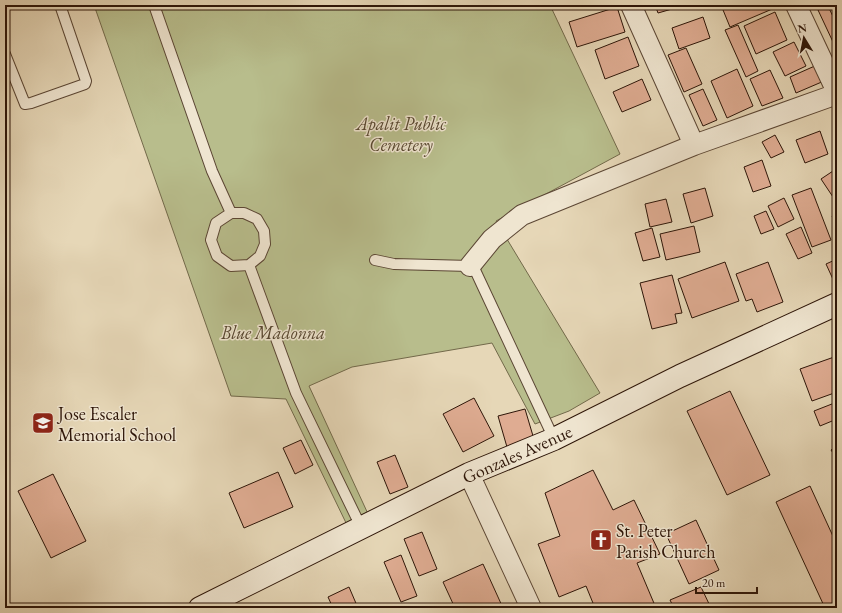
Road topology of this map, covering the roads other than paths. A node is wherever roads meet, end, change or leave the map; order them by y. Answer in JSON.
{"nodes":[{"id":1,"x":60,"y":5,"type":"edge"},
{"id":2,"x":154,"y":5,"type":"edge"},
{"id":3,"x":631,"y":5,"type":"edge"},
{"id":4,"x":796,"y":5,"type":"edge"},
{"id":5,"x":5,"y":54,"type":"edge"},
{"id":6,"x":837,"y":93,"type":"edge"},
{"id":7,"x":694,"y":145,"type":"junction"},
{"id":8,"x":231,"y":214,"type":"junction"},
{"id":9,"x":375,"y":260,"type":"dead end"},
{"id":10,"x":249,"y":265,"type":"junction"},
{"id":11,"x":470,"y":266,"type":"junction"},
{"id":12,"x":837,"y":304,"type":"edge"},
{"id":13,"x":554,"y":439,"type":"junction"},
{"id":14,"x":470,"y":474,"type":"junction"},
{"id":15,"x":361,"y":528,"type":"junction"},
{"id":16,"x":200,"y":608,"type":"edge"},
{"id":17,"x":531,"y":608,"type":"edge"}],
"edges":[{"from":1,"to":5,"type":"lane"},
{"from":2,"to":8,"type":"lane"},
{"from":3,"to":7,"type":"street"},
{"from":4,"to":6,"type":"street"},
{"from":6,"to":7,"type":"street"},
{"from":7,"to":11,"type":"street"},
{"from":8,"to":10,"type":"lane"},
{"from":8,"to":10,"type":"lane"},
{"from":9,"to":11,"type":"lane"},
{"from":10,"to":15,"type":"lane"},
{"from":11,"to":13,"type":"lane"},
{"from":12,"to":13,"type":"main road","name":"Gonzales Avenue"},
{"from":13,"to":14,"type":"main road","name":"Gonzales Avenue"},
{"from":14,"to":15,"type":"main road","name":"Gonzales Avenue"},
{"from":14,"to":17,"type":"street"},
{"from":15,"to":16,"type":"main road","name":"Gonzales Avenue"}]}
